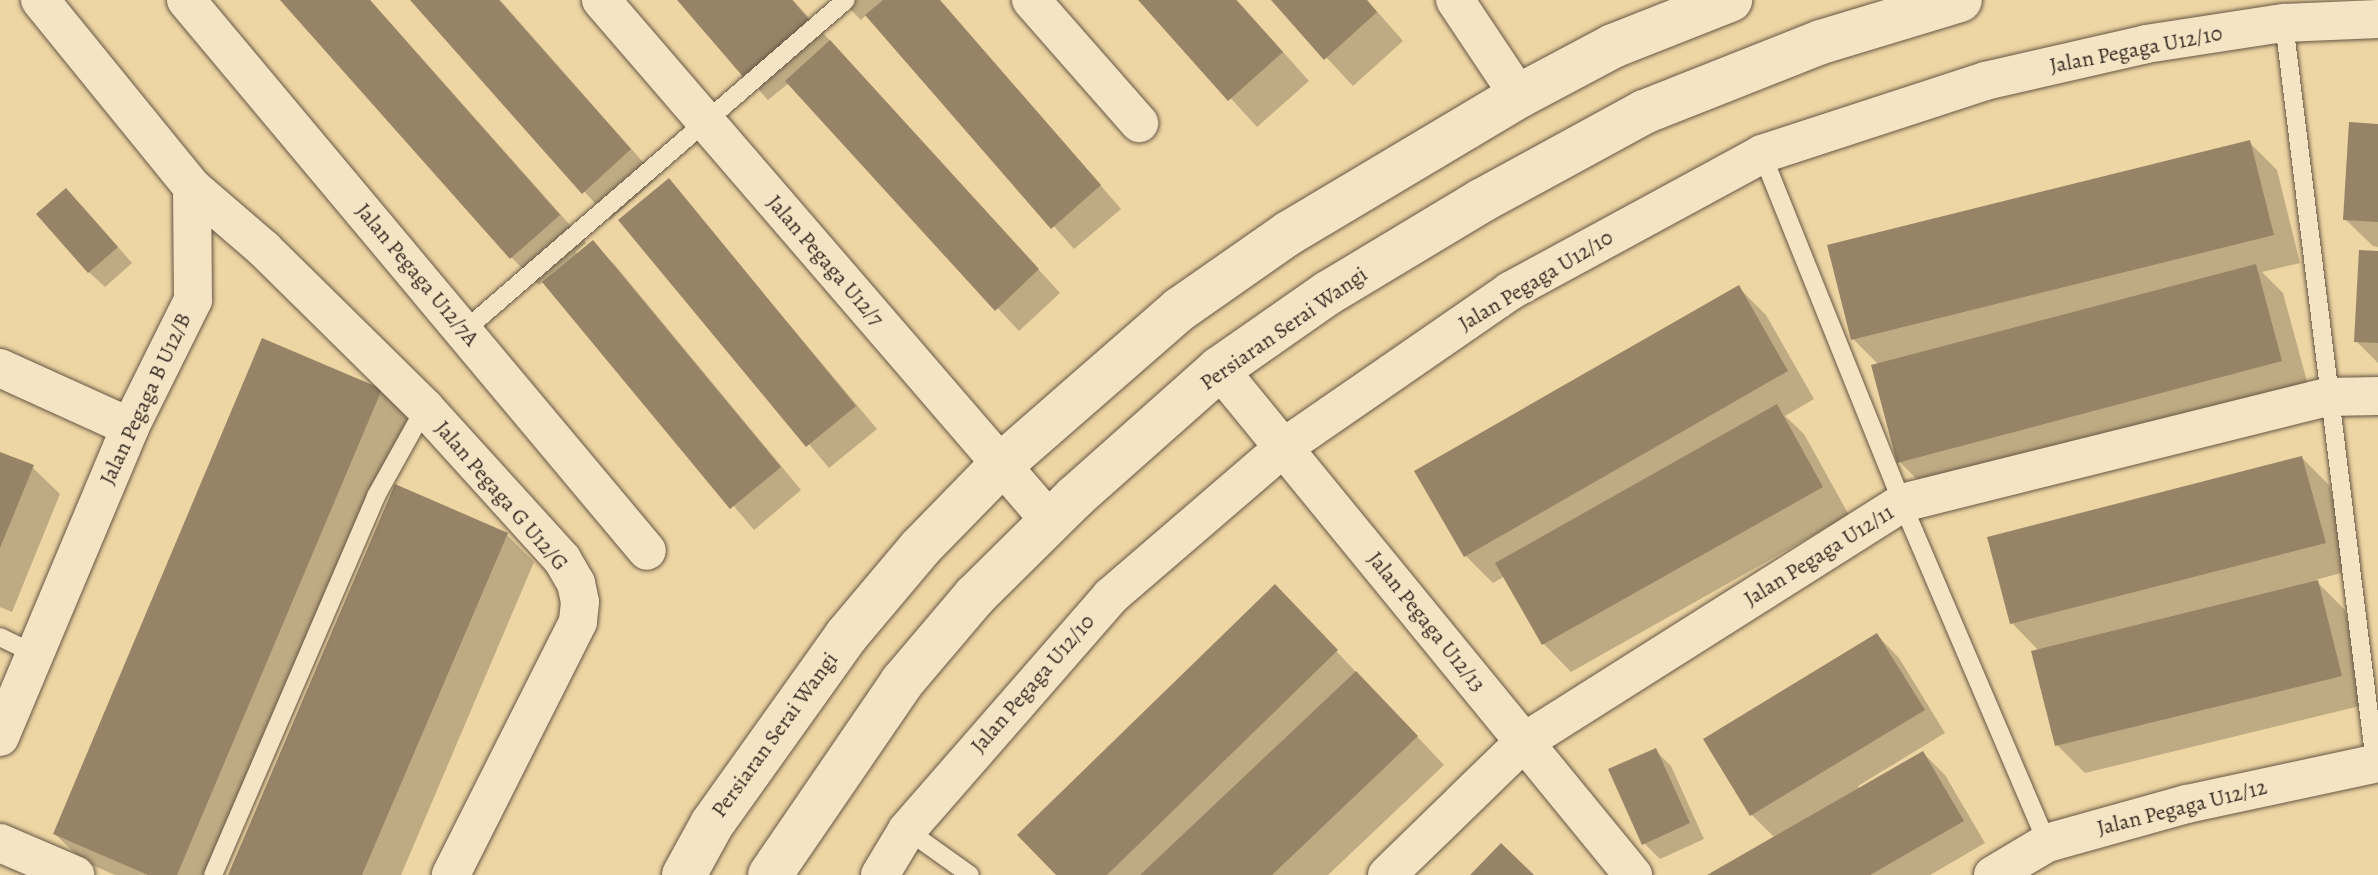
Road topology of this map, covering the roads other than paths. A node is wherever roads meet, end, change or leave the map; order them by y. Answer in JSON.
{"nodes":[{"id":1,"x":40,"y":0,"type":"edge"},
{"id":2,"x":186,"y":0,"type":"edge"},
{"id":3,"x":601,"y":0,"type":"edge"},
{"id":4,"x":846,"y":0,"type":"edge"},
{"id":5,"x":1031,"y":0,"type":"edge"},
{"id":6,"x":1455,"y":0,"type":"edge"},
{"id":7,"x":1730,"y":0,"type":"edge"},
{"id":8,"x":1960,"y":0,"type":"edge"},
{"id":9,"x":2378,"y":19,"type":"edge"},
{"id":10,"x":2284,"y":23,"type":"junction"},
{"id":11,"x":1519,"y":96,"type":"junction"},
{"id":12,"x":706,"y":122,"type":"junction"},
{"id":13,"x":1139,"y":123,"type":"dead end"},
{"id":14,"x":1762,"y":154,"type":"junction"},
{"id":15,"x":192,"y":187,"type":"junction"},
{"id":16,"x":464,"y":331,"type":"junction"},
{"id":17,"x":0,"y":368,"type":"edge"},
{"id":18,"x":1219,"y":369,"type":"junction"},
{"id":19,"x":2378,"y":396,"type":"edge"},
{"id":20,"x":2328,"y":397,"type":"junction"},
{"id":21,"x":425,"y":408,"type":"junction"},
{"id":22,"x":130,"y":427,"type":"junction"},
{"id":23,"x":1284,"y":447,"type":"junction"},
{"id":24,"x":1001,"y":465,"type":"junction"},
{"id":25,"x":1902,"y":503,"type":"junction"},
{"id":26,"x":1050,"y":521,"type":"junction"},
{"id":27,"x":647,"y":551,"type":"dead end"},
{"id":28,"x":0,"y":637,"type":"edge"},
{"id":29,"x":37,"y":655,"type":"junction"},
{"id":30,"x":0,"y":737,"type":"edge"},
{"id":31,"x":1524,"y":742,"type":"junction"},
{"id":32,"x":2376,"y":763,"type":"edge"},
{"id":33,"x":907,"y":830,"type":"junction"},
{"id":34,"x":0,"y":843,"type":"edge"},
{"id":35,"x":2047,"y":843,"type":"junction"},
{"id":36,"x":75,"y":875,"type":"edge"},
{"id":37,"x":213,"y":875,"type":"edge"},
{"id":38,"x":451,"y":875,"type":"edge"},
{"id":39,"x":684,"y":875,"type":"edge"},
{"id":40,"x":770,"y":875,"type":"edge"},
{"id":41,"x":880,"y":875,"type":"edge"},
{"id":42,"x":970,"y":875,"type":"edge"},
{"id":43,"x":1387,"y":875,"type":"edge"},
{"id":44,"x":1633,"y":875,"type":"edge"},
{"id":45,"x":1993,"y":875,"type":"edge"}],
"edges":[{"from":1,"to":15,"type":"street"},
{"from":2,"to":16,"type":"street","name":"Jalan Pegaga U12/7A"},
{"from":3,"to":12,"type":"street","name":"Jalan Pegaga U12/7"},
{"from":4,"to":12,"type":"lane"},
{"from":5,"to":13,"type":"street"},
{"from":6,"to":11,"type":"street"},
{"from":7,"to":11,"type":"street","name":"Persiaran Serai Wangi"},
{"from":8,"to":18,"type":"street","name":"Persiaran Serai Wangi"},
{"from":9,"to":10,"type":"street","name":"Jalan Pegaga U12/10"},
{"from":10,"to":14,"type":"street","name":"Jalan Pegaga U12/10"},
{"from":10,"to":20,"type":"lane"},
{"from":11,"to":24,"type":"street","name":"Persiaran Serai Wangi"},
{"from":12,"to":16,"type":"lane"},
{"from":12,"to":24,"type":"street","name":"Jalan Pegaga U12/7"},
{"from":14,"to":23,"type":"street","name":"Jalan Pegaga U12/10"},
{"from":14,"to":25,"type":"lane"},
{"from":15,"to":21,"type":"street","name":"Jalan Pegaga G U12/G"},
{"from":15,"to":22,"type":"street","name":"Jalan Pegaga B U12/B"},
{"from":16,"to":27,"type":"street","name":"Jalan Pegaga U12/7A"},
{"from":17,"to":22,"type":"street"},
{"from":18,"to":23,"type":"street","name":"Jalan Pegaga U12/13"},
{"from":18,"to":26,"type":"street","name":"Persiaran Serai Wangi"},
{"from":19,"to":20,"type":"street","name":"Jalan Pegaga U12/11"},
{"from":20,"to":25,"type":"street","name":"Jalan Pegaga U12/11"},
{"from":20,"to":32,"type":"lane"},
{"from":21,"to":37,"type":"lane"},
{"from":21,"to":38,"type":"street","name":"Jalan Pegaga G U12/G"},
{"from":22,"to":29,"type":"street","name":"Jalan Pegaga B U12/B"},
{"from":23,"to":31,"type":"street","name":"Jalan Pegaga U12/13"},
{"from":23,"to":33,"type":"street","name":"Jalan Pegaga U12/10"},
{"from":24,"to":26,"type":"street","name":"Jalan Pegaga U12/7"},
{"from":24,"to":39,"type":"street","name":"Persiaran Serai Wangi"},
{"from":25,"to":31,"type":"street","name":"Jalan Pegaga U12/11"},
{"from":25,"to":35,"type":"lane"},
{"from":26,"to":40,"type":"street","name":"Persiaran Serai Wangi"},
{"from":28,"to":29,"type":"lane"},
{"from":29,"to":30,"type":"street","name":"Jalan Pegaga B U12/B"},
{"from":31,"to":43,"type":"street","name":"Jalan Pegaga U12/11"},
{"from":31,"to":44,"type":"street","name":"Jalan Pegaga U12/13"},
{"from":32,"to":35,"type":"street","name":"Jalan Pegaga U12/12"},
{"from":33,"to":41,"type":"street","name":"Jalan Pegaga U12/10"},
{"from":33,"to":42,"type":"lane"},
{"from":34,"to":36,"type":"street"},
{"from":35,"to":45,"type":"street","name":"Jalan Pegaga U12/12"}]}
